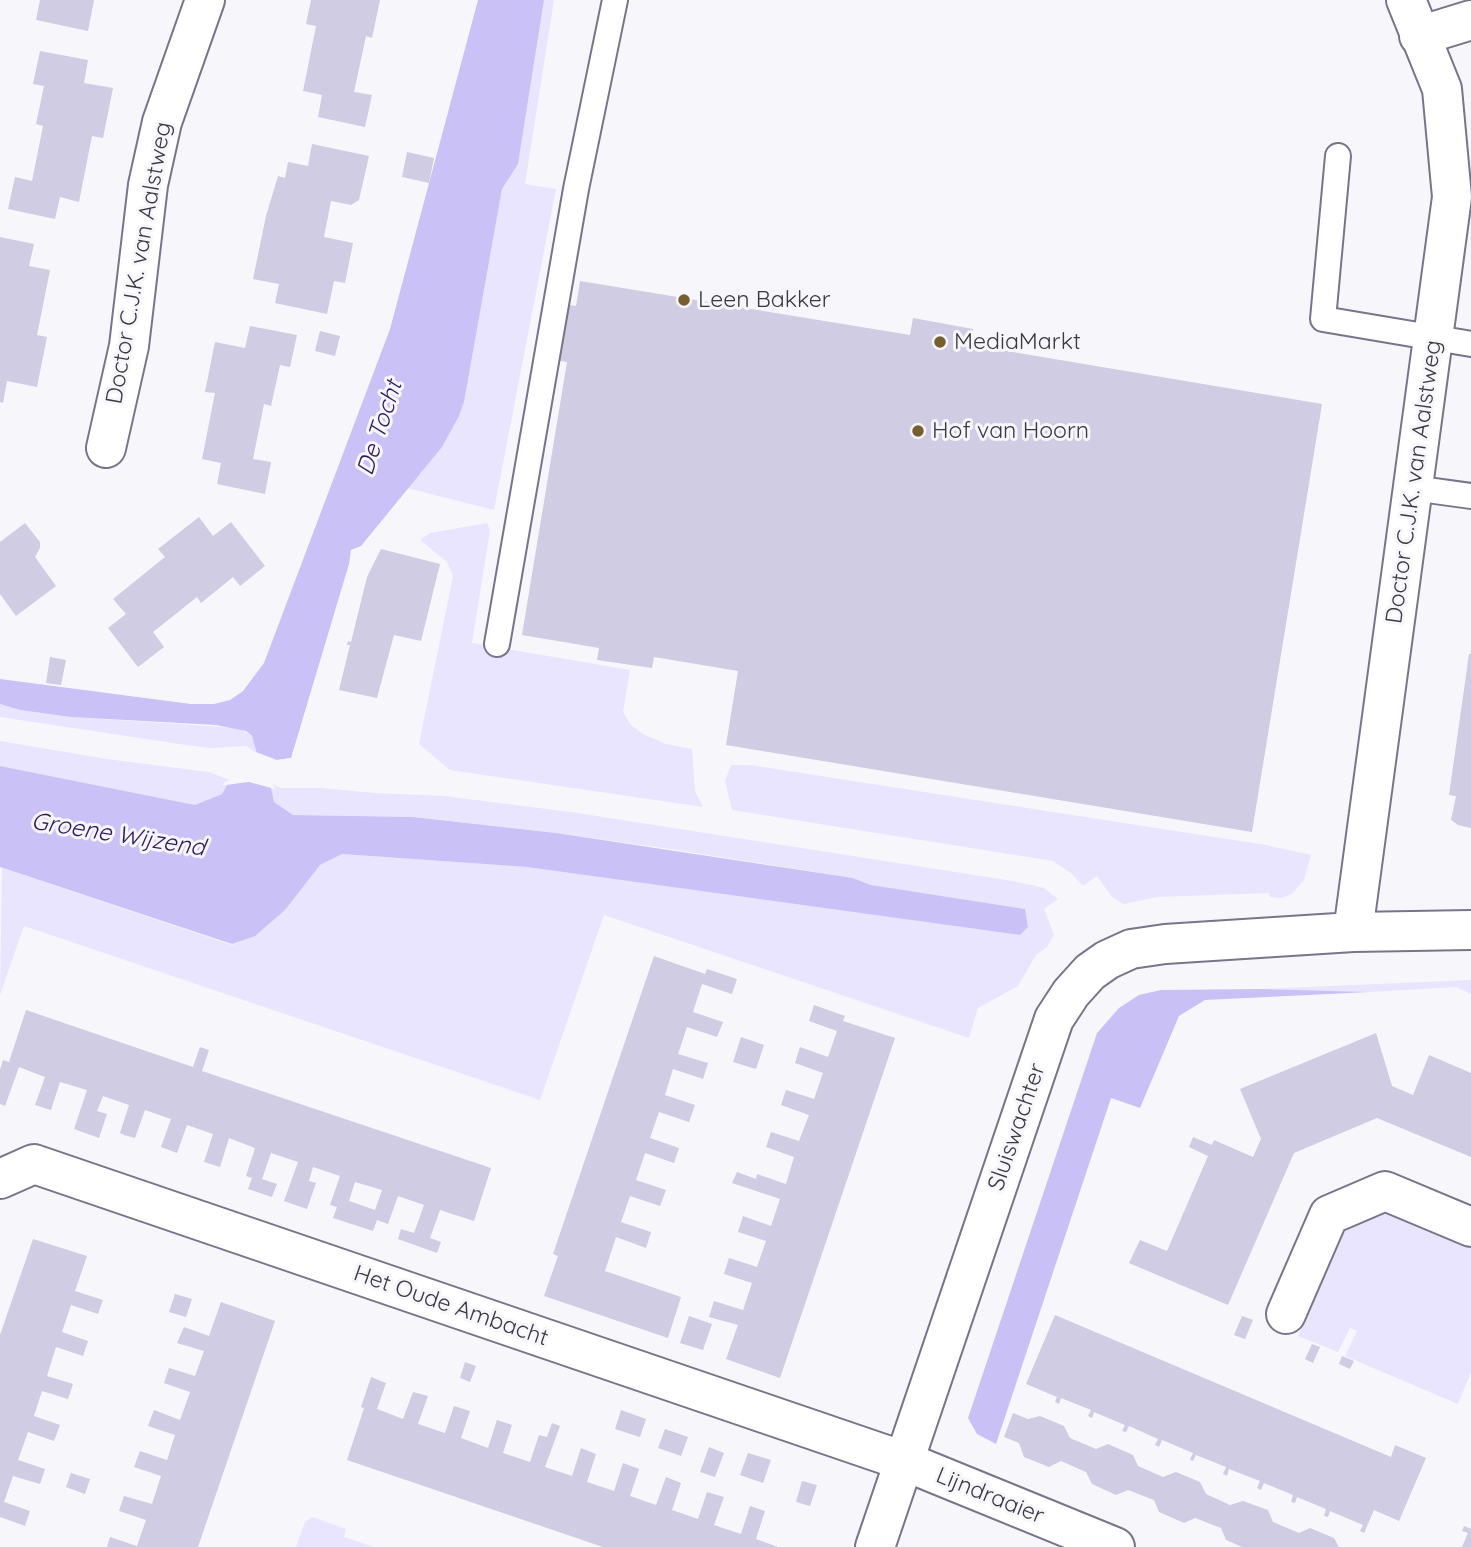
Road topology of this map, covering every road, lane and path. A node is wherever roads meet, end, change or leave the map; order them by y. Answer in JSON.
{"nodes":[{"id":1,"x":205,"y":0,"type":"edge"},
{"id":2,"x":615,"y":0,"type":"edge"},
{"id":3,"x":1406,"y":0,"type":"edge"},
{"id":4,"x":1471,"y":20,"type":"edge"},
{"id":5,"x":1419,"y":36,"type":"junction"},
{"id":6,"x":1338,"y":156,"type":"dead end"},
{"id":7,"x":1433,"y":338,"type":"junction"},
{"id":8,"x":1471,"y":344,"type":"edge"},
{"id":9,"x":106,"y":448,"type":"dead end"},
{"id":10,"x":1413,"y":488,"type":"junction"},
{"id":11,"x":1471,"y":496,"type":"edge"},
{"id":12,"x":497,"y":644,"type":"dead end"},
{"id":13,"x":1471,"y":930,"type":"edge"},
{"id":14,"x":1353,"y":932,"type":"junction"},
{"id":15,"x":0,"y":1179,"type":"edge"},
{"id":16,"x":1471,"y":1227,"type":"edge"},
{"id":17,"x":1286,"y":1314,"type":"dead end"},
{"id":18,"x":904,"y":1461,"type":"junction"},
{"id":19,"x":875,"y":1547,"type":"edge"},
{"id":20,"x":1115,"y":1547,"type":"edge"}],
"edges":[{"from":1,"to":9,"type":"street","name":"Doctor C.J.K. van Aalstweg"},
{"from":2,"to":12,"type":"lane"},
{"from":3,"to":5,"type":"street","name":"Doctor C.J.K. van Aalstweg"},
{"from":4,"to":5,"type":"street"},
{"from":5,"to":7,"type":"street","name":"Doctor C.J.K. van Aalstweg"},
{"from":6,"to":7,"type":"lane"},
{"from":7,"to":8,"type":"lane"},
{"from":7,"to":10,"type":"street","name":"Doctor C.J.K. van Aalstweg"},
{"from":10,"to":11,"type":"lane"},
{"from":10,"to":14,"type":"street","name":"Doctor C.J.K. van Aalstweg"},
{"from":13,"to":14,"type":"street","name":"Sluiswachter"},
{"from":14,"to":18,"type":"street","name":"Sluiswachter"},
{"from":15,"to":18,"type":"street","name":"Het Oude Ambacht"},
{"from":16,"to":17,"type":"street"},
{"from":18,"to":19,"type":"street","name":"Sluiswachter"},
{"from":18,"to":20,"type":"street","name":"Lijndraaier"}]}
